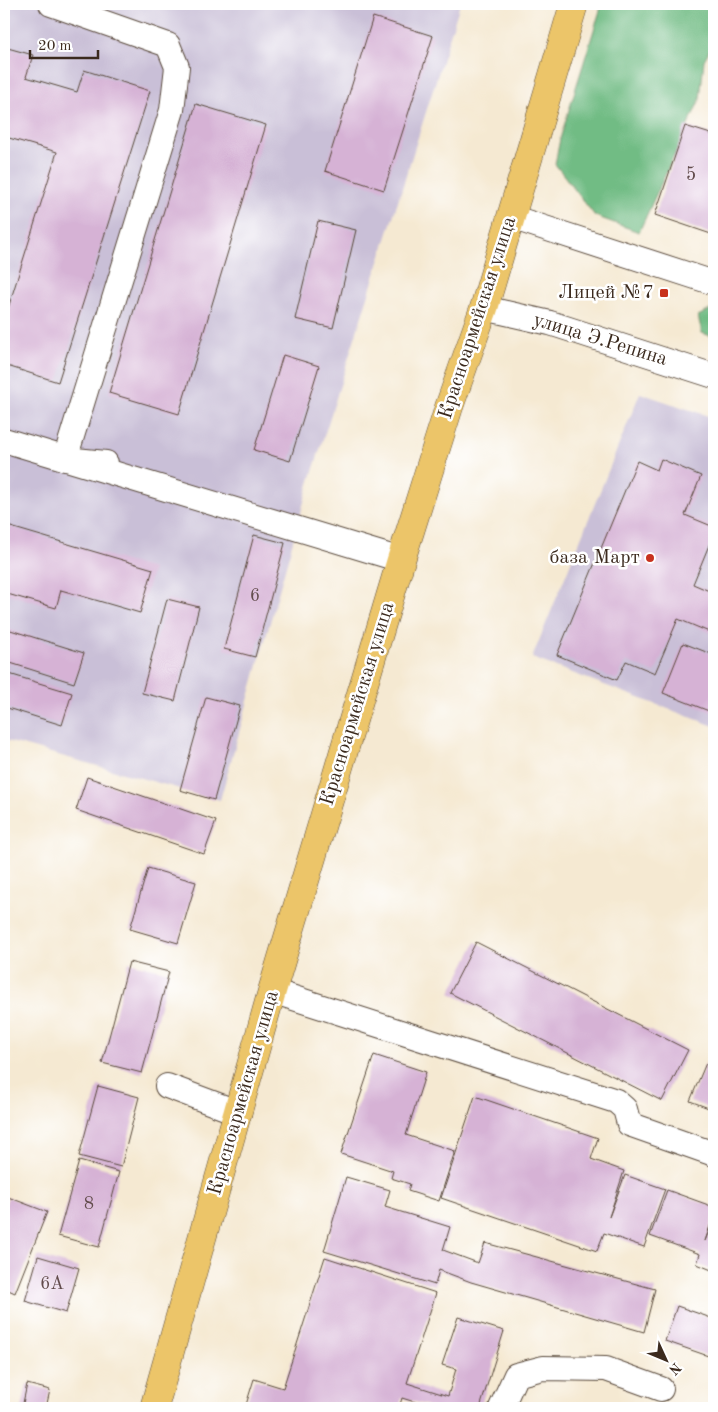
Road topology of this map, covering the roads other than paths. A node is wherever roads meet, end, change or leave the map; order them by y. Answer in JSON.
{"nodes":[{"id":1,"x":51,"y":4,"type":"edge"},
{"id":2,"x":574,"y":4,"type":"edge"},
{"id":3,"x":511,"y":217,"type":"junction"},
{"id":4,"x":714,"y":283,"type":"edge"},
{"id":5,"x":484,"y":308,"type":"junction"},
{"id":6,"x":714,"y":376,"type":"edge"},
{"id":7,"x":4,"y":440,"type":"edge"},
{"id":8,"x":65,"y":459,"type":"junction"},
{"id":9,"x":106,"y":463,"type":"dead end"},
{"id":10,"x":401,"y":560,"type":"junction"},
{"id":11,"x":272,"y":991,"type":"junction"},
{"id":12,"x":167,"y":1086,"type":"dead end"},
{"id":13,"x":239,"y":1113,"type":"junction"},
{"id":14,"x":714,"y":1154,"type":"edge"},
{"id":15,"x":661,"y":1389,"type":"dead end"},
{"id":16,"x":154,"y":1408,"type":"edge"},
{"id":17,"x":501,"y":1408,"type":"edge"}],
"edges":[{"from":1,"to":8,"type":"street"},
{"from":2,"to":3,"type":"main road","name":"Красноармейская улица"},
{"from":3,"to":4,"type":"street"},
{"from":3,"to":5,"type":"main road","name":"Красноармейская улица"},
{"from":5,"to":6,"type":"street","name":"улица Э.Репина"},
{"from":5,"to":10,"type":"main road","name":"Красноармейская улица"},
{"from":7,"to":8,"type":"street"},
{"from":8,"to":9,"type":"street"},
{"from":8,"to":10,"type":"street"},
{"from":10,"to":11,"type":"main road","name":"Красноармейская улица"},
{"from":11,"to":13,"type":"main road","name":"Красноармейская улица"},
{"from":11,"to":14,"type":"street"},
{"from":12,"to":13,"type":"street"},
{"from":13,"to":16,"type":"main road","name":"Красноармейская улица"},
{"from":15,"to":17,"type":"street"}]}
